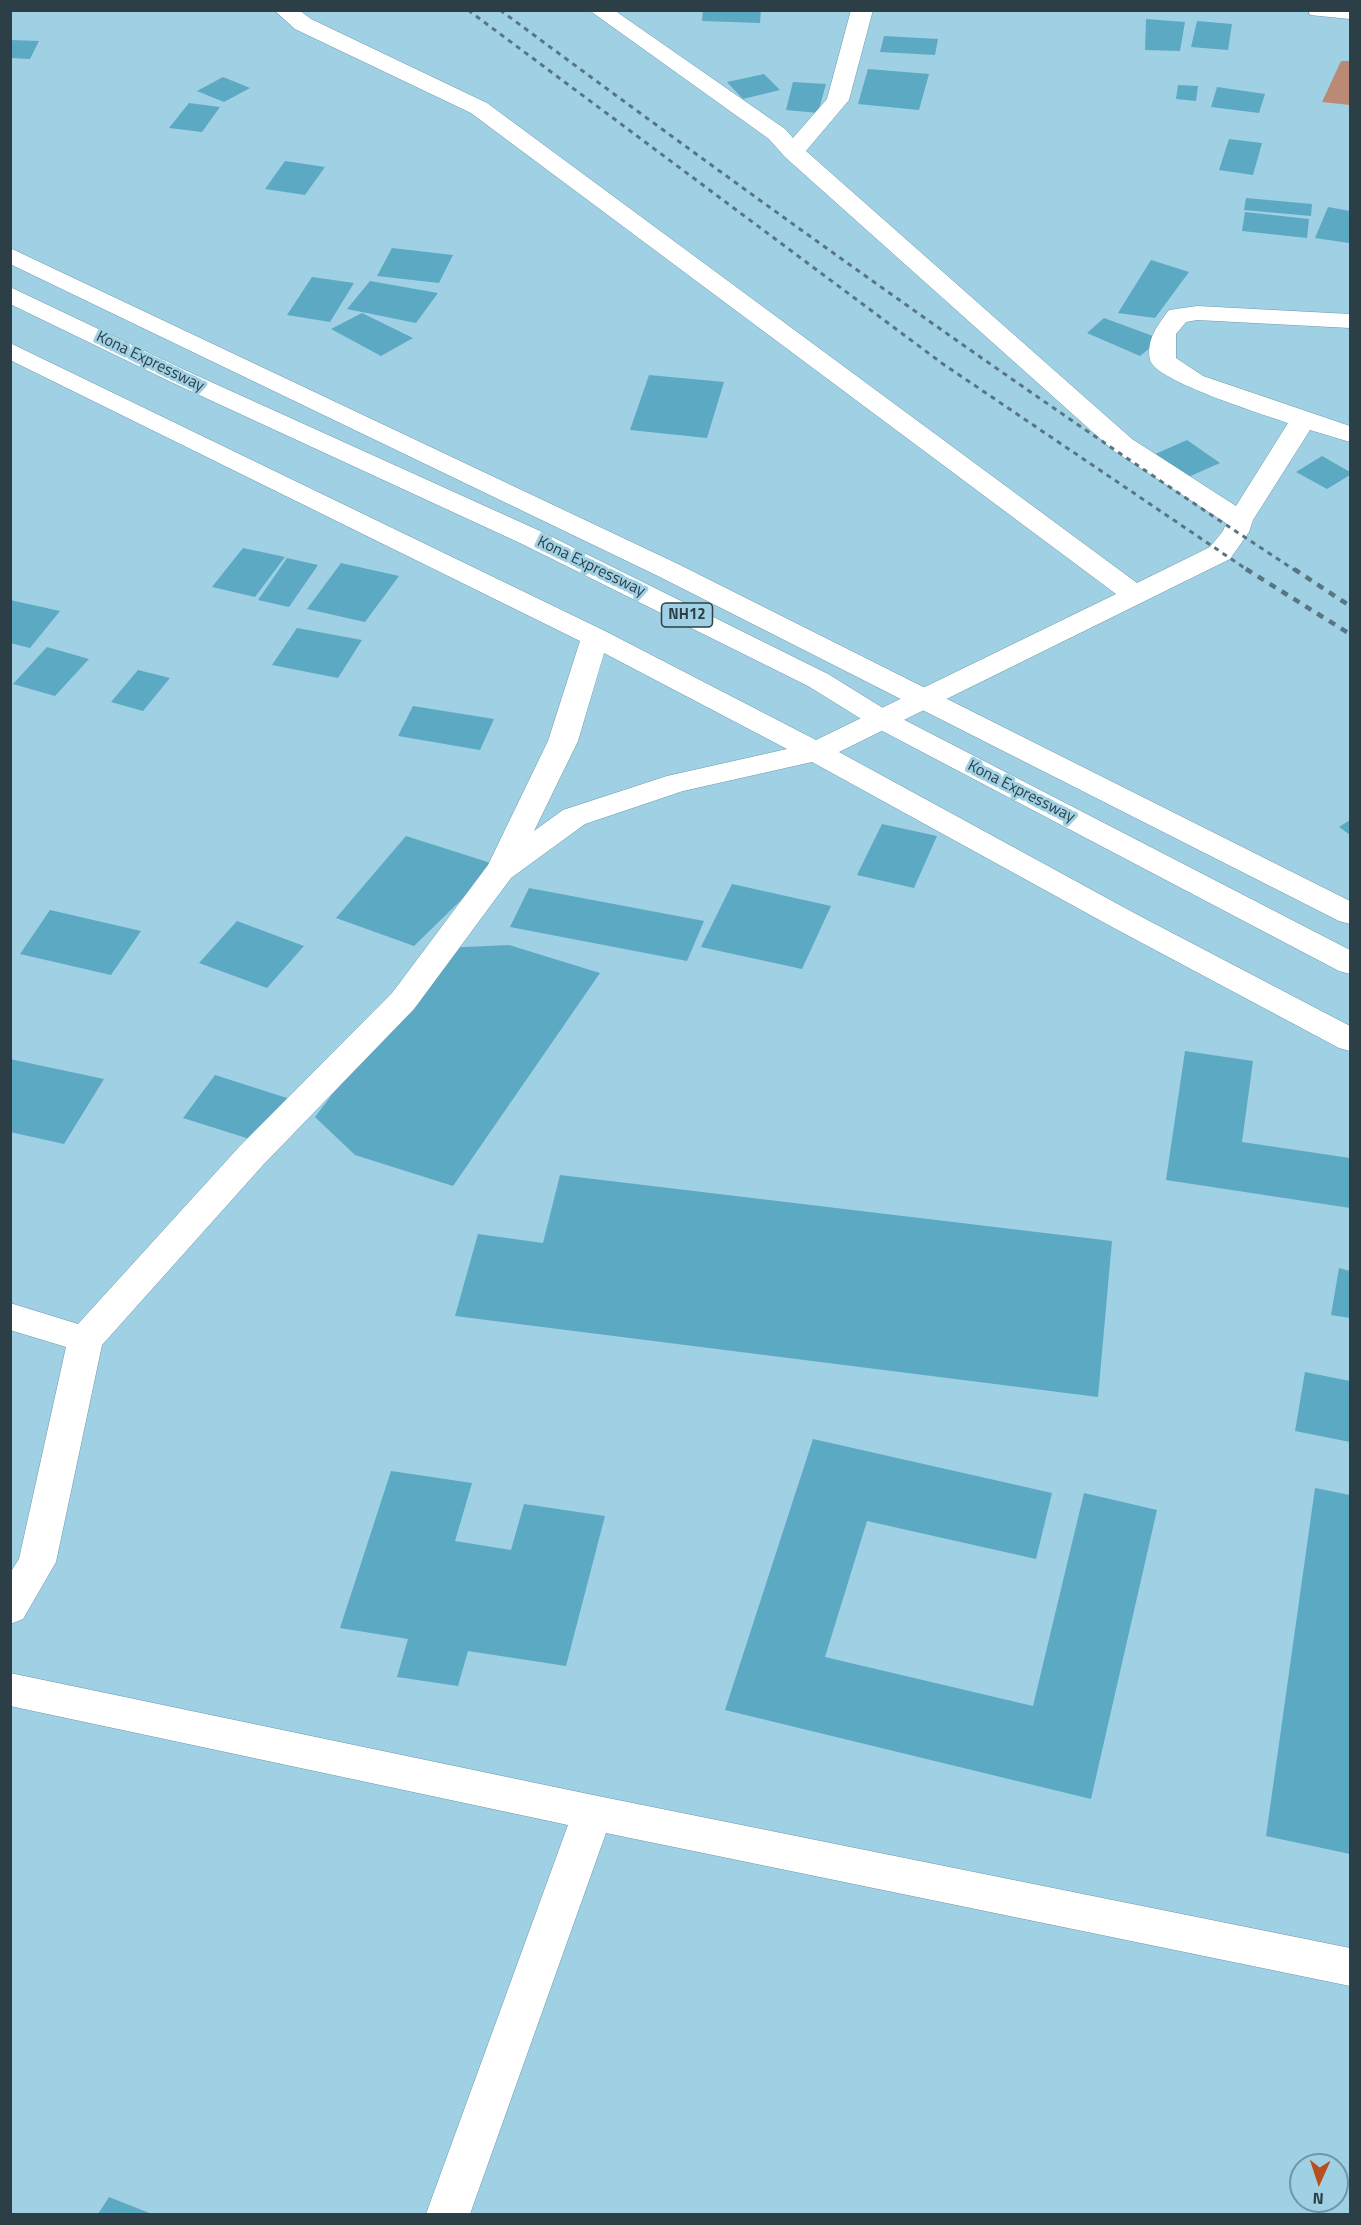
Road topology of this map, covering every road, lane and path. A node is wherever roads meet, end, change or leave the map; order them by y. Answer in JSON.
{"nodes":[{"id":1,"x":284,"y":10,"type":"edge"},
{"id":2,"x":599,"y":10,"type":"edge"},
{"id":3,"x":862,"y":10,"type":"edge"},
{"id":4,"x":1318,"y":10,"type":"edge"},
{"id":5,"x":1350,"y":13,"type":"edge"},
{"id":6,"x":793,"y":152,"type":"junction"},
{"id":7,"x":10,"y":255,"type":"edge"},
{"id":8,"x":10,"y":294,"type":"edge"},
{"id":9,"x":1350,"y":321,"type":"edge"},
{"id":10,"x":15,"y":359,"type":"edge"},
{"id":11,"x":1303,"y":420,"type":"junction"},
{"id":12,"x":1350,"y":434,"type":"edge"},
{"id":13,"x":1240,"y":520,"type":"junction"},
{"id":14,"x":1135,"y":595,"type":"junction"},
{"id":15,"x":595,"y":637,"type":"junction"},
{"id":16,"x":925,"y":698,"type":"junction"},
{"id":17,"x":881,"y":719,"type":"junction"},
{"id":18,"x":816,"y":752,"type":"junction"},
{"id":19,"x":500,"y":871,"type":"junction"},
{"id":20,"x":1350,"y":914,"type":"edge"},
{"id":21,"x":1350,"y":963,"type":"edge"},
{"id":22,"x":1350,"y":1040,"type":"edge"},
{"id":23,"x":10,"y":1316,"type":"edge"},
{"id":24,"x":85,"y":1340,"type":"junction"},
{"id":25,"x":10,"y":1608,"type":"edge"},
{"id":26,"x":10,"y":1689,"type":"edge"},
{"id":27,"x":593,"y":1814,"type":"junction"},
{"id":28,"x":1350,"y":1967,"type":"edge"},
{"id":29,"x":448,"y":2214,"type":"edge"}],
"edges":[{"from":1,"to":14,"type":"main road"},
{"from":2,"to":6,"type":"main road"},
{"from":3,"to":6,"type":"main road"},
{"from":4,"to":5,"type":"main road"},
{"from":6,"to":13,"type":"main road"},
{"from":7,"to":16,"type":"main road","name":"Kona Expressway","number":"NH12"},
{"from":8,"to":17,"type":"main road","name":"Kona Expressway","number":"NH12"},
{"from":9,"to":11,"type":"main road"},
{"from":10,"to":15,"type":"main road"},
{"from":11,"to":12,"type":"main road"},
{"from":11,"to":13,"type":"main road"},
{"from":13,"to":14,"type":"main road"},
{"from":14,"to":16,"type":"main road"},
{"from":15,"to":18,"type":"main road"},
{"from":15,"to":19,"type":"main road"},
{"from":16,"to":17,"type":"main road"},
{"from":16,"to":20,"type":"main road","name":"Kona Expressway","number":"NH12"},
{"from":17,"to":18,"type":"main road"},
{"from":17,"to":21,"type":"main road","name":"Kona Expressway","number":"NH12"},
{"from":18,"to":19,"type":"main road"},
{"from":18,"to":22,"type":"main road"},
{"from":19,"to":24,"type":"main road"},
{"from":23,"to":24,"type":"main road"},
{"from":24,"to":25,"type":"main road"},
{"from":26,"to":27,"type":"main road"},
{"from":27,"to":28,"type":"main road"},
{"from":27,"to":29,"type":"main road"}]}
